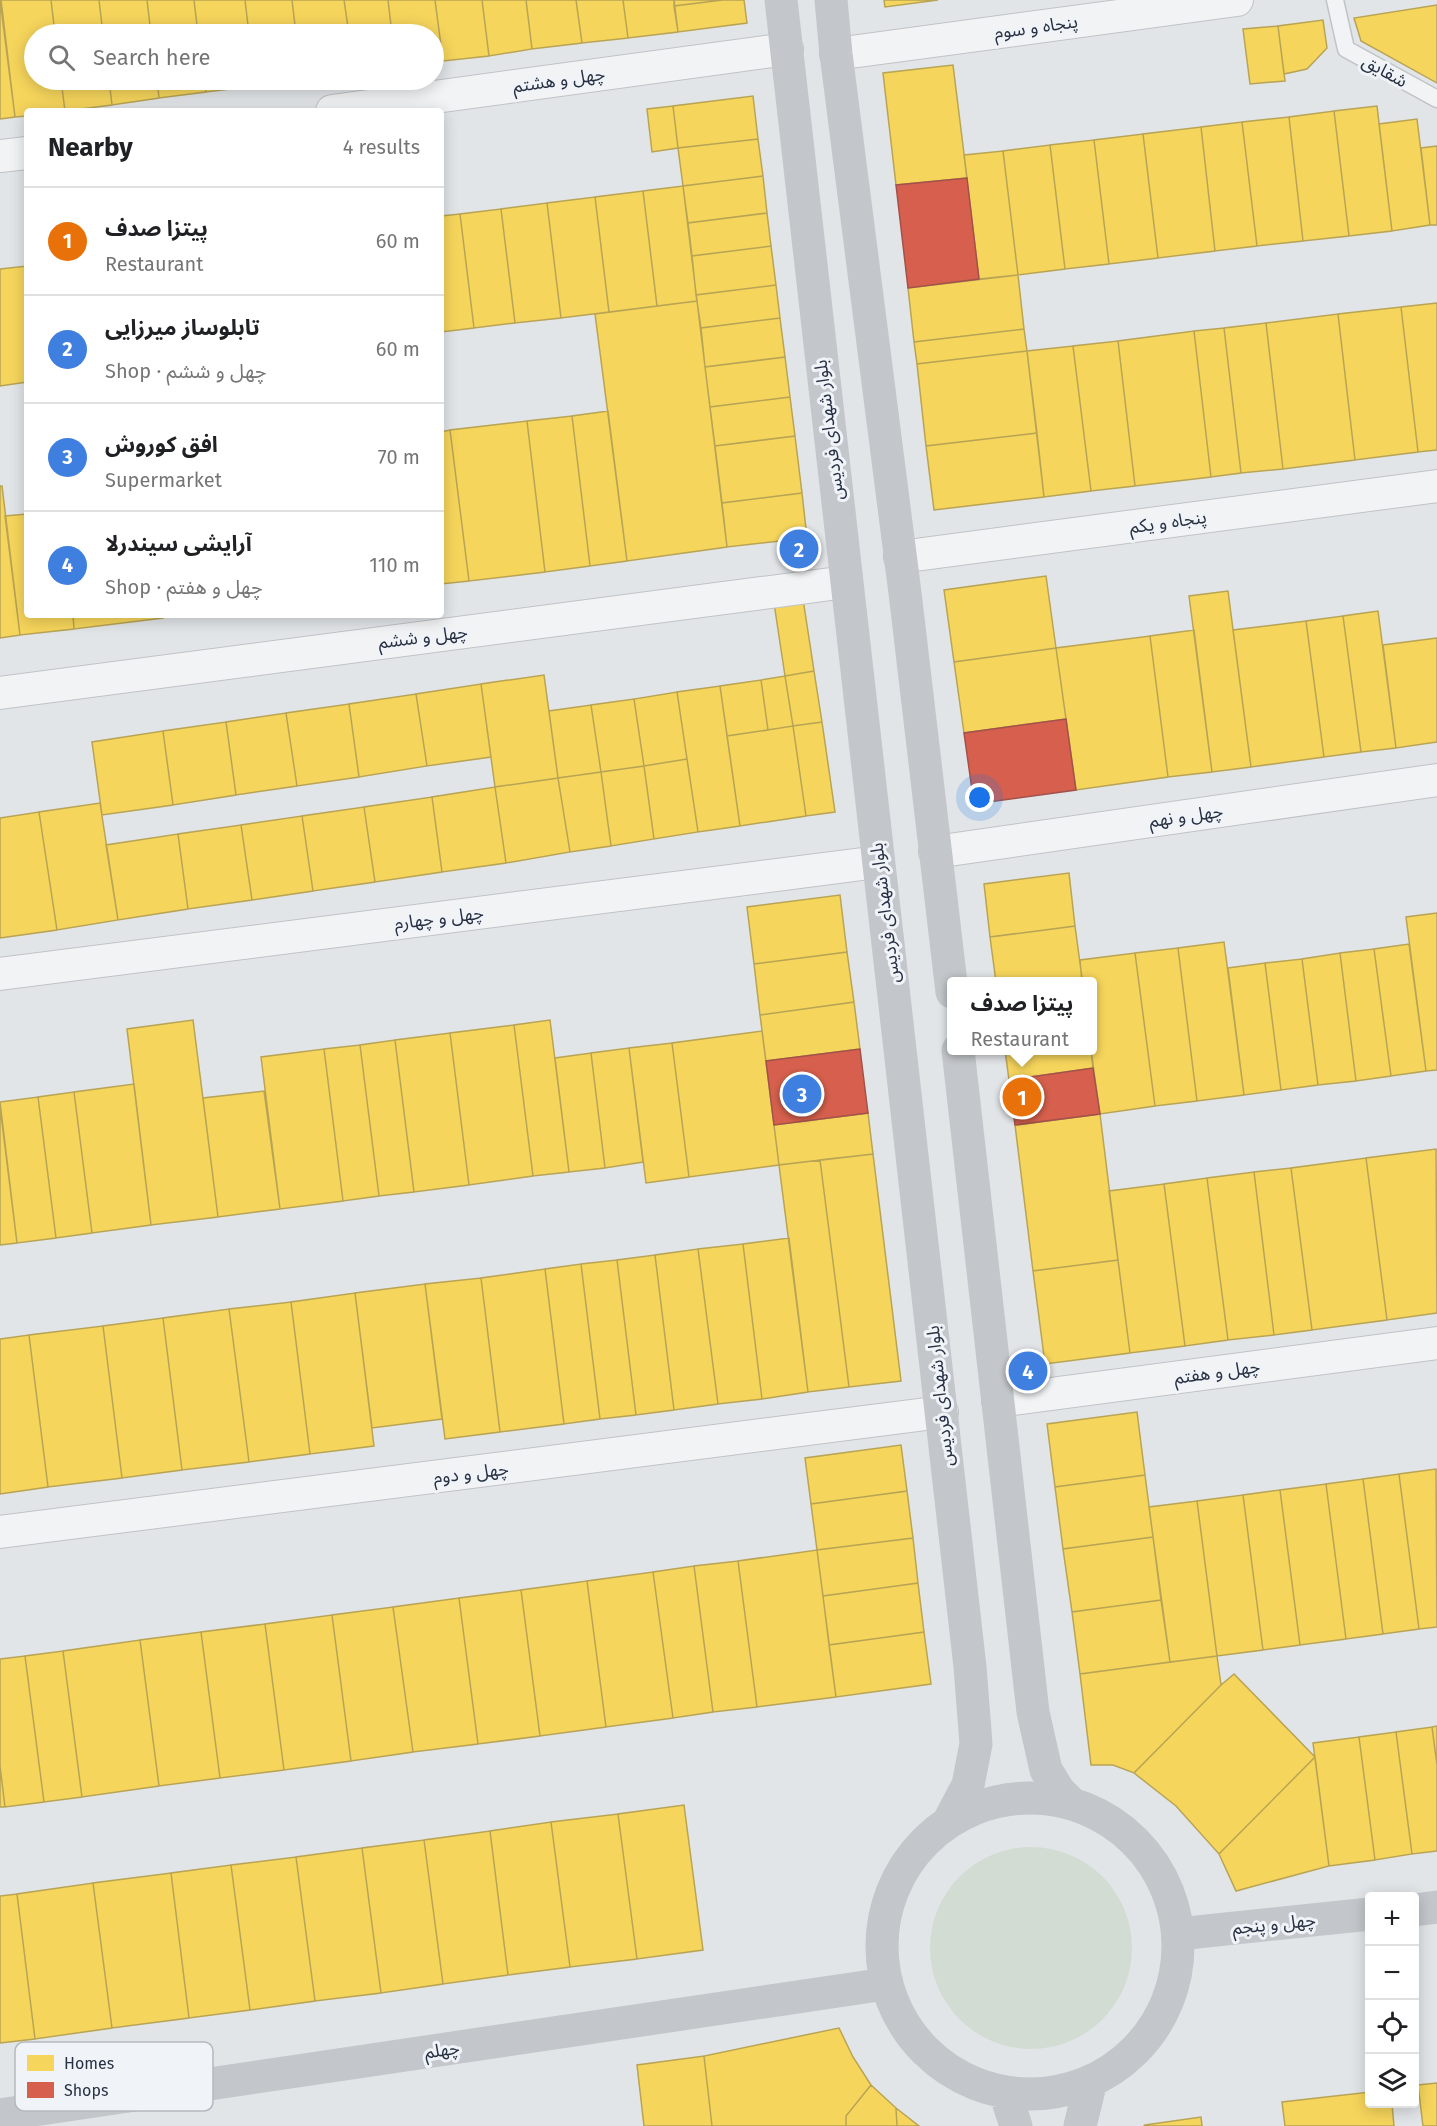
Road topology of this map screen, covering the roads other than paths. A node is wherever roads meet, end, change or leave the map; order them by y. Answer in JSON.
{"nodes":[{"id":1,"x":781,"y":0,"type":"edge"},
{"id":2,"x":831,"y":0,"type":"edge"},
{"id":3,"x":1237,"y":0,"type":"edge"},
{"id":4,"x":1335,"y":0,"type":"edge"},
{"id":5,"x":787,"y":49,"type":"junction"},
{"id":6,"x":836,"y":54,"type":"junction"},
{"id":7,"x":1437,"y":99,"type":"edge"},
{"id":8,"x":354,"y":108,"type":"edge"},
{"id":9,"x":24,"y":153,"type":"edge"},
{"id":10,"x":0,"y":156,"type":"edge"},
{"id":11,"x":1437,"y":486,"type":"edge"},
{"id":12,"x":900,"y":557,"type":"junction"},
{"id":13,"x":846,"y":582,"type":"junction"},
{"id":14,"x":0,"y":693,"type":"edge"},
{"id":15,"x":1437,"y":780,"type":"edge"},
{"id":16,"x":935,"y":852,"type":"junction"},
{"id":17,"x":878,"y":862,"type":"junction"},
{"id":18,"x":0,"y":974,"type":"edge"},
{"id":19,"x":949,"y":977,"type":"edge"},
{"id":20,"x":959,"y":1055,"type":"edge"},
{"id":21,"x":1437,"y":1342,"type":"edge"},
{"id":22,"x":998,"y":1401,"type":"junction"},
{"id":23,"x":942,"y":1412,"type":"junction"},
{"id":24,"x":0,"y":1532,"type":"edge"},
{"id":25,"x":1072,"y":1804,"type":"junction"},
{"id":26,"x":949,"y":1821,"type":"junction"},
{"id":27,"x":1437,"y":1907,"type":"edge"},
{"id":28,"x":1419,"y":1909,"type":"edge"},
{"id":29,"x":1365,"y":1915,"type":"edge"},
{"id":30,"x":1178,"y":1934,"type":"junction"},
{"id":31,"x":885,"y":1984,"type":"junction"},
{"id":32,"x":1091,"y":2081,"type":"junction"},
{"id":33,"x":213,"y":2083,"type":"edge"},
{"id":34,"x":1005,"y":2092,"type":"junction"},
{"id":35,"x":27,"y":2111,"type":"edge"},
{"id":36,"x":0,"y":2115,"type":"edge"},
{"id":37,"x":1016,"y":2126,"type":"edge"},
{"id":38,"x":1080,"y":2126,"type":"edge"}],
"edges":[{"from":1,"to":5,"type":"main road","name":"بلوار شهدای فردیس"},
{"from":2,"to":6,"type":"main road"},
{"from":3,"to":6,"type":"street","name":"پنجاه و سوم"},
{"from":4,"to":7,"type":"lane","name":"شقایق"},
{"from":5,"to":8,"type":"street","name":"چهل و هشتم"},
{"from":5,"to":13,"type":"main road","name":"بلوار شهدای فردیس"},
{"from":6,"to":12,"type":"main road"},
{"from":9,"to":10,"type":"street"},
{"from":11,"to":12,"type":"street","name":"پنجاه و یکم"},
{"from":12,"to":16,"type":"main road"},
{"from":13,"to":14,"type":"street","name":"چهل و ششم"},
{"from":13,"to":17,"type":"main road","name":"بلوار شهدای فردیس"},
{"from":15,"to":16,"type":"street","name":"چهل و نهم"},
{"from":16,"to":19,"type":"main road"},
{"from":17,"to":18,"type":"street","name":"چهل و چهارم"},
{"from":17,"to":23,"type":"main road","name":"بلوار شهدای فردیس"},
{"from":20,"to":22,"type":"main road"},
{"from":21,"to":22,"type":"street","name":"چهل و هفتم"},
{"from":22,"to":25,"type":"main road"},
{"from":23,"to":24,"type":"street","name":"چهل و دوم"},
{"from":23,"to":26,"type":"main road","name":"بلوار شهدای فردیس"},
{"from":25,"to":26,"type":"main road"},
{"from":25,"to":30,"type":"main road"},
{"from":26,"to":31,"type":"main road"},
{"from":27,"to":28,"type":"main road"},
{"from":29,"to":30,"type":"main road","name":"چهل و پنجم"},
{"from":30,"to":32,"type":"main road"},
{"from":31,"to":33,"type":"main road","name":"چهلم"},
{"from":31,"to":34,"type":"main road"},
{"from":32,"to":34,"type":"main road"},
{"from":32,"to":38,"type":"main road"},
{"from":34,"to":37,"type":"main road"},
{"from":35,"to":36,"type":"main road","name":"چهلم"}]}
